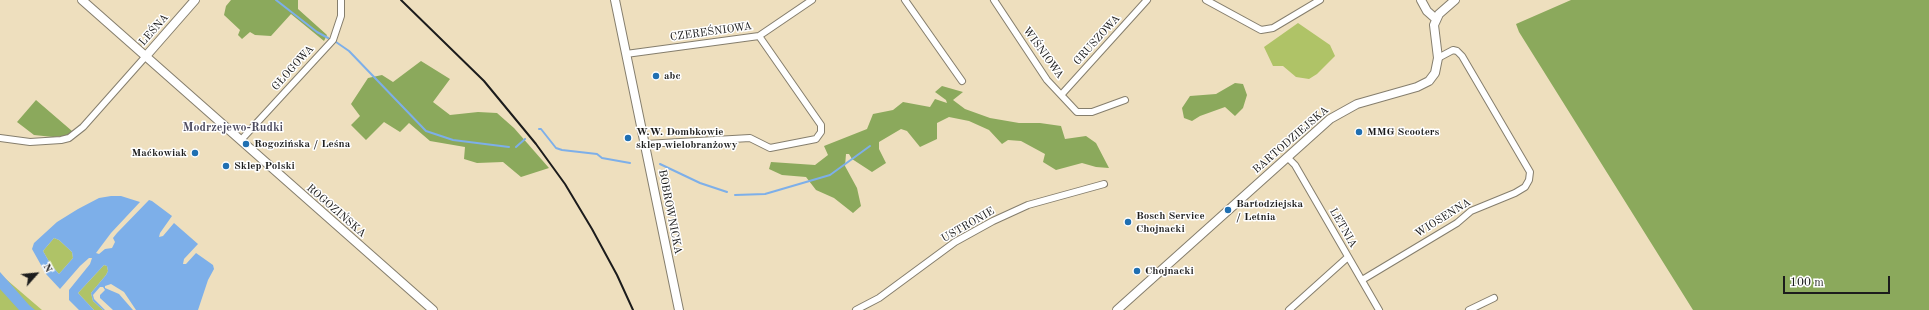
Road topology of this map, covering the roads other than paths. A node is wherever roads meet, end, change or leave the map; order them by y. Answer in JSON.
{"nodes":[{"id":1,"x":82,"y":0,"type":"edge"},
{"id":2,"x":195,"y":0,"type":"edge"},
{"id":3,"x":341,"y":0,"type":"edge"},
{"id":4,"x":615,"y":0,"type":"edge"},
{"id":5,"x":812,"y":0,"type":"edge"},
{"id":6,"x":905,"y":0,"type":"edge"},
{"id":7,"x":994,"y":0,"type":"edge"},
{"id":8,"x":1147,"y":0,"type":"edge"},
{"id":9,"x":1206,"y":0,"type":"edge"},
{"id":10,"x":1320,"y":0,"type":"edge"},
{"id":11,"x":1421,"y":0,"type":"edge"},
{"id":12,"x":1455,"y":0,"type":"edge"},
{"id":13,"x":1436,"y":20,"type":"junction"},
{"id":14,"x":759,"y":36,"type":"junction"},
{"id":15,"x":626,"y":54,"type":"junction"},
{"id":16,"x":146,"y":56,"type":"junction"},
{"id":17,"x":1438,"y":58,"type":"junction"},
{"id":18,"x":962,"y":81,"type":"dead end"},
{"id":19,"x":1062,"y":94,"type":"junction"},
{"id":20,"x":1125,"y":100,"type":"dead end"},
{"id":21,"x":0,"y":138,"type":"edge"},
{"id":22,"x":241,"y":140,"type":"junction"},
{"id":23,"x":645,"y":144,"type":"junction"},
{"id":24,"x":1287,"y":157,"type":"junction"},
{"id":25,"x":1104,"y":184,"type":"dead end"},
{"id":26,"x":1348,"y":257,"type":"junction"},
{"id":27,"x":1362,"y":280,"type":"junction"},
{"id":28,"x":1494,"y":298,"type":"dead end"},
{"id":29,"x":433,"y":310,"type":"edge"},
{"id":30,"x":679,"y":310,"type":"edge"},
{"id":31,"x":856,"y":310,"type":"edge"},
{"id":32,"x":1117,"y":310,"type":"edge"},
{"id":33,"x":1289,"y":310,"type":"edge"},
{"id":34,"x":1379,"y":310,"type":"edge"},
{"id":35,"x":1469,"y":310,"type":"edge"}],
"edges":[{"from":1,"to":16,"type":"street","name":"ROGOZIŃSKA"},
{"from":2,"to":16,"type":"street","name":"LEŚNA"},
{"from":3,"to":22,"type":"street","name":"GŁOGOWA"},
{"from":4,"to":15,"type":"street","name":"BOBROWNICKA"},
{"from":5,"to":14,"type":"street","name":"CZEREŚNIOWA"},
{"from":6,"to":18,"type":"street"},
{"from":7,"to":19,"type":"street","name":"WIŚNIOWA"},
{"from":8,"to":19,"type":"street","name":"GRUSZOWA"},
{"from":9,"to":10,"type":"street"},
{"from":11,"to":13,"type":"street"},
{"from":12,"to":13,"type":"street"},
{"from":13,"to":17,"type":"street","name":"BARTODZIEJSKA"},
{"from":14,"to":15,"type":"street","name":"CZEREŚNIOWA"},
{"from":14,"to":23,"type":"street"},
{"from":15,"to":23,"type":"street","name":"BOBROWNICKA"},
{"from":16,"to":21,"type":"street"},
{"from":16,"to":22,"type":"street","name":"ROGOZIŃSKA"},
{"from":17,"to":24,"type":"street","name":"BARTODZIEJSKA"},
{"from":17,"to":27,"type":"street","name":"WIOSENNA"},
{"from":19,"to":20,"type":"street","name":"WIŚNIOWA"},
{"from":22,"to":29,"type":"street","name":"ROGOZIŃSKA"},
{"from":23,"to":30,"type":"street","name":"BOBROWNICKA"},
{"from":24,"to":26,"type":"street","name":"LETNIA"},
{"from":24,"to":32,"type":"street","name":"BARTODZIEJSKA"},
{"from":25,"to":31,"type":"street","name":"USTRONIE"},
{"from":26,"to":27,"type":"street","name":"LETNIA"},
{"from":26,"to":33,"type":"street"},
{"from":27,"to":34,"type":"street","name":"LETNIA"},
{"from":28,"to":35,"type":"street"}]}
